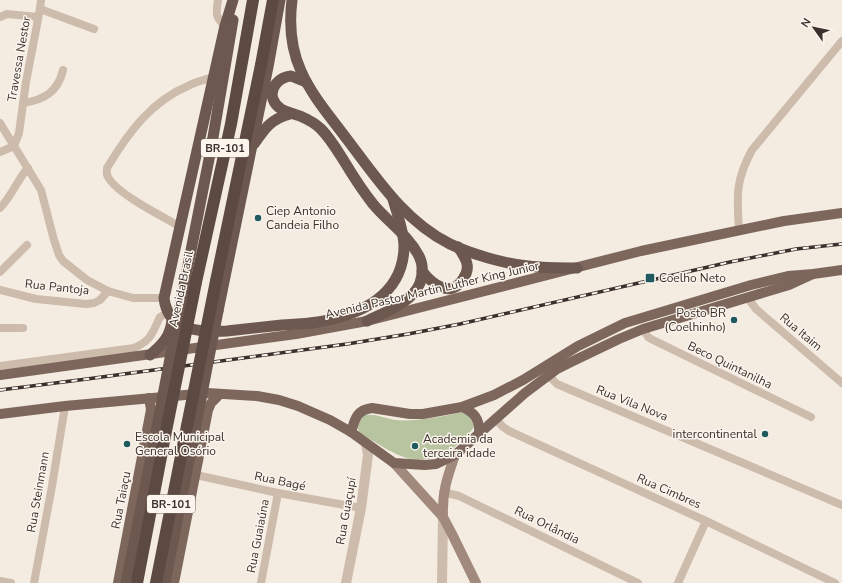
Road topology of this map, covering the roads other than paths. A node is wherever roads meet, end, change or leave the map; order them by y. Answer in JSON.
{"nodes":[{"id":1,"x":41,"y":0,"type":"edge"},
{"id":2,"x":218,"y":0,"type":"edge"},
{"id":3,"x":234,"y":0,"type":"edge"},
{"id":4,"x":252,"y":0,"type":"edge"},
{"id":5,"x":272,"y":0,"type":"edge"},
{"id":6,"x":280,"y":0,"type":"edge"},
{"id":7,"x":292,"y":0,"type":"edge"},
{"id":8,"x":39,"y":13,"type":"junction"},
{"id":9,"x":0,"y":17,"type":"edge"},
{"id":10,"x":225,"y":26,"type":"junction"},
{"id":11,"x":94,"y":29,"type":"dead end"},
{"id":12,"x":842,"y":41,"type":"edge"},
{"id":13,"x":63,"y":70,"type":"dead end"},
{"id":14,"x":213,"y":77,"type":"junction"},
{"id":15,"x":306,"y":82,"type":"junction"},
{"id":16,"x":23,"y":103,"type":"junction"},
{"id":17,"x":290,"y":114,"type":"junction"},
{"id":18,"x":0,"y":123,"type":"edge"},
{"id":19,"x":14,"y":146,"type":"junction"},
{"id":20,"x":252,"y":147,"type":"junction"},
{"id":21,"x":0,"y":152,"type":"edge"},
{"id":22,"x":28,"y":168,"type":"junction"},
{"id":23,"x":393,"y":199,"type":"junction"},
{"id":24,"x":0,"y":208,"type":"edge"},
{"id":25,"x":842,"y":213,"type":"edge"},
{"id":26,"x":181,"y":227,"type":"junction"},
{"id":27,"x":739,"y":230,"type":"junction"},
{"id":28,"x":402,"y":233,"type":"junction"},
{"id":29,"x":27,"y":245,"type":"dead end"},
{"id":30,"x":458,"y":247,"type":"junction"},
{"id":31,"x":577,"y":268,"type":"junction"},
{"id":32,"x":842,"y":270,"type":"edge"},
{"id":33,"x":422,"y":271,"type":"junction"},
{"id":34,"x":0,"y":272,"type":"edge"},
{"id":35,"x":813,"y":274,"type":"junction"},
{"id":36,"x":0,"y":290,"type":"edge"},
{"id":37,"x":108,"y":291,"type":"junction"},
{"id":38,"x":747,"y":297,"type":"junction"},
{"id":39,"x":164,"y":298,"type":"junction"},
{"id":40,"x":170,"y":316,"type":"junction"},
{"id":41,"x":366,"y":321,"type":"junction"},
{"id":42,"x":0,"y":328,"type":"edge"},
{"id":43,"x":23,"y":328,"type":"dead end"},
{"id":44,"x":643,"y":330,"type":"junction"},
{"id":45,"x":150,"y":355,"type":"junction"},
{"id":46,"x":0,"y":366,"type":"edge"},
{"id":47,"x":0,"y":375,"type":"edge"},
{"id":48,"x":548,"y":375,"type":"junction"},
{"id":49,"x":842,"y":383,"type":"edge"},
{"id":50,"x":220,"y":394,"type":"junction"},
{"id":51,"x":149,"y":398,"type":"junction"},
{"id":52,"x":65,"y":406,"type":"junction"},
{"id":53,"x":462,"y":407,"type":"junction"},
{"id":54,"x":0,"y":414,"type":"edge"},
{"id":55,"x":811,"y":417,"type":"dead end"},
{"id":56,"x":495,"y":418,"type":"junction"},
{"id":57,"x":350,"y":432,"type":"junction"},
{"id":58,"x":479,"y":433,"type":"junction"},
{"id":59,"x":160,"y":434,"type":"junction"},
{"id":60,"x":366,"y":443,"type":"junction"},
{"id":61,"x":455,"y":455,"type":"junction"},
{"id":62,"x":394,"y":463,"type":"junction"},
{"id":63,"x":196,"y":475,"type":"junction"},
{"id":64,"x":443,"y":492,"type":"junction"},
{"id":65,"x":278,"y":493,"type":"junction"},
{"id":66,"x":842,"y":505,"type":"edge"},
{"id":67,"x":361,"y":508,"type":"junction"},
{"id":68,"x":443,"y":518,"type":"junction"},
{"id":69,"x":706,"y":521,"type":"junction"},
{"id":70,"x":0,"y":581,"type":"edge"},
{"id":71,"x":11,"y":583,"type":"edge"},
{"id":72,"x":34,"y":583,"type":"edge"},
{"id":73,"x":118,"y":583,"type":"edge"},
{"id":74,"x":126,"y":583,"type":"edge"},
{"id":75,"x":137,"y":583,"type":"edge"},
{"id":76,"x":156,"y":583,"type":"edge"},
{"id":77,"x":166,"y":583,"type":"edge"},
{"id":78,"x":174,"y":583,"type":"edge"},
{"id":79,"x":261,"y":583,"type":"edge"},
{"id":80,"x":346,"y":583,"type":"edge"},
{"id":81,"x":442,"y":583,"type":"edge"},
{"id":82,"x":476,"y":583,"type":"edge"},
{"id":83,"x":638,"y":583,"type":"edge"},
{"id":84,"x":678,"y":583,"type":"edge"},
{"id":85,"x":835,"y":583,"type":"edge"}],
"edges":[{"from":1,"to":8,"type":"street","name":"Travessa Nestor"},
{"from":2,"to":10,"type":"street"},
{"from":3,"to":10,"type":"highway","name":"Avenida Brasil"},
{"from":3,"to":59,"type":"highway","name":"Avenida Brasil","bridge":true},
{"from":4,"to":59,"type":"highway","name":"Avenida Brasil","number":"BR-101","bridge":true},
{"from":5,"to":76,"type":"highway","number":"BR-101","bridge":true},
{"from":6,"to":20,"type":"highway"},
{"from":7,"to":15,"type":"highway"},
{"from":8,"to":9,"type":"street"},
{"from":8,"to":11,"type":"street"},
{"from":8,"to":16,"type":"street","name":"Travessa Nestor"},
{"from":10,"to":14,"type":"highway","name":"Avenida Brasil"},
{"from":12,"to":27,"type":"street"},
{"from":13,"to":16,"type":"street"},
{"from":14,"to":26,"type":"highway","name":"Avenida Brasil"},
{"from":14,"to":26,"type":"street"},
{"from":15,"to":17,"type":"highway"},
{"from":15,"to":23,"type":"highway"},
{"from":16,"to":19,"type":"street","name":"Travessa Nestor"},
{"from":17,"to":20,"type":"highway"},
{"from":17,"to":28,"type":"highway"},
{"from":18,"to":19,"type":"street"},
{"from":19,"to":21,"type":"street"},
{"from":19,"to":22,"type":"street"},
{"from":20,"to":77,"type":"highway","bridge":true},
{"from":22,"to":24,"type":"street"},
{"from":22,"to":37,"type":"street"},
{"from":23,"to":28,"type":"highway"},
{"from":23,"to":30,"type":"highway"},
{"from":25,"to":27,"type":"main road","name":"Avenida Pastor Martin Luther King Junior"},
{"from":26,"to":39,"type":"highway","name":"Avenida Brasil"},
{"from":27,"to":31,"type":"main road","name":"Avenida Pastor Martin Luther King Junior"},
{"from":28,"to":33,"type":"highway"},
{"from":28,"to":40,"type":"highway"},
{"from":29,"to":34,"type":"street"},
{"from":30,"to":31,"type":"highway"},
{"from":30,"to":33,"type":"highway"},
{"from":31,"to":41,"type":"main road","name":"Avenida Pastor Martin Luther King Junior"},
{"from":32,"to":35,"type":"main road"},
{"from":33,"to":41,"type":"highway"},
{"from":35,"to":38,"type":"main road"},
{"from":35,"to":53,"type":"main road"},
{"from":36,"to":37,"type":"street","name":"Rua Pantoja"},
{"from":37,"to":39,"type":"street"},
{"from":38,"to":44,"type":"main road"},
{"from":38,"to":49,"type":"street","name":"Rua Itaim"},
{"from":39,"to":40,"type":"highway"},
{"from":40,"to":45,"type":"highway"},
{"from":40,"to":46,"type":"street"},
{"from":41,"to":45,"type":"main road","name":"Avenida Pastor Martin Luther King Junior"},
{"from":42,"to":43,"type":"street"},
{"from":44,"to":48,"type":"main road"},
{"from":44,"to":55,"type":"street","name":"Beco Quintanilha"},
{"from":45,"to":47,"type":"main road","name":"Avenida Pastor Martin Luther King Junior"},
{"from":48,"to":56,"type":"main road"},
{"from":48,"to":66,"type":"street","name":"Rua Vila Nova"},
{"from":50,"to":51,"type":"main road"},
{"from":50,"to":57,"type":"main road"},
{"from":50,"to":63,"type":"main road"},
{"from":51,"to":52,"type":"main road"},
{"from":51,"to":73,"type":"main road","name":"Rua Taiaçu"},
{"from":52,"to":54,"type":"main road"},
{"from":52,"to":72,"type":"street","name":"Rua Steinmann"},
{"from":53,"to":57,"type":"main road"},
{"from":53,"to":58,"type":"main road"},
{"from":56,"to":58,"type":"main road"},
{"from":56,"to":69,"type":"street","name":"Rua Cimbres"},
{"from":57,"to":60,"type":"main road"},
{"from":58,"to":61,"type":"main road"},
{"from":59,"to":74,"type":"highway","name":"Avenida Brasil"},
{"from":59,"to":75,"type":"highway","name":"Avenida Brasil","number":"BR-101"},
{"from":60,"to":62,"type":"main road"},
{"from":60,"to":67,"type":"street","name":"Rua Guaçupí"},
{"from":61,"to":62,"type":"main road"},
{"from":61,"to":64,"type":"main road"},
{"from":62,"to":68,"type":"main road"},
{"from":63,"to":65,"type":"street","name":"Rua Bagé"},
{"from":63,"to":78,"type":"main road"},
{"from":64,"to":68,"type":"main road"},
{"from":64,"to":83,"type":"street","name":"Rua Orlândia"},
{"from":65,"to":67,"type":"street","name":"Rua Bagé"},
{"from":65,"to":79,"type":"street","name":"Rua Guaiaúna"},
{"from":67,"to":80,"type":"street","name":"Rua Guaçupí"},
{"from":68,"to":81,"type":"street"},
{"from":68,"to":82,"type":"main road"},
{"from":69,"to":84,"type":"street"},
{"from":69,"to":85,"type":"street","name":"Rua Cimbres"},
{"from":70,"to":71,"type":"street"}]}
